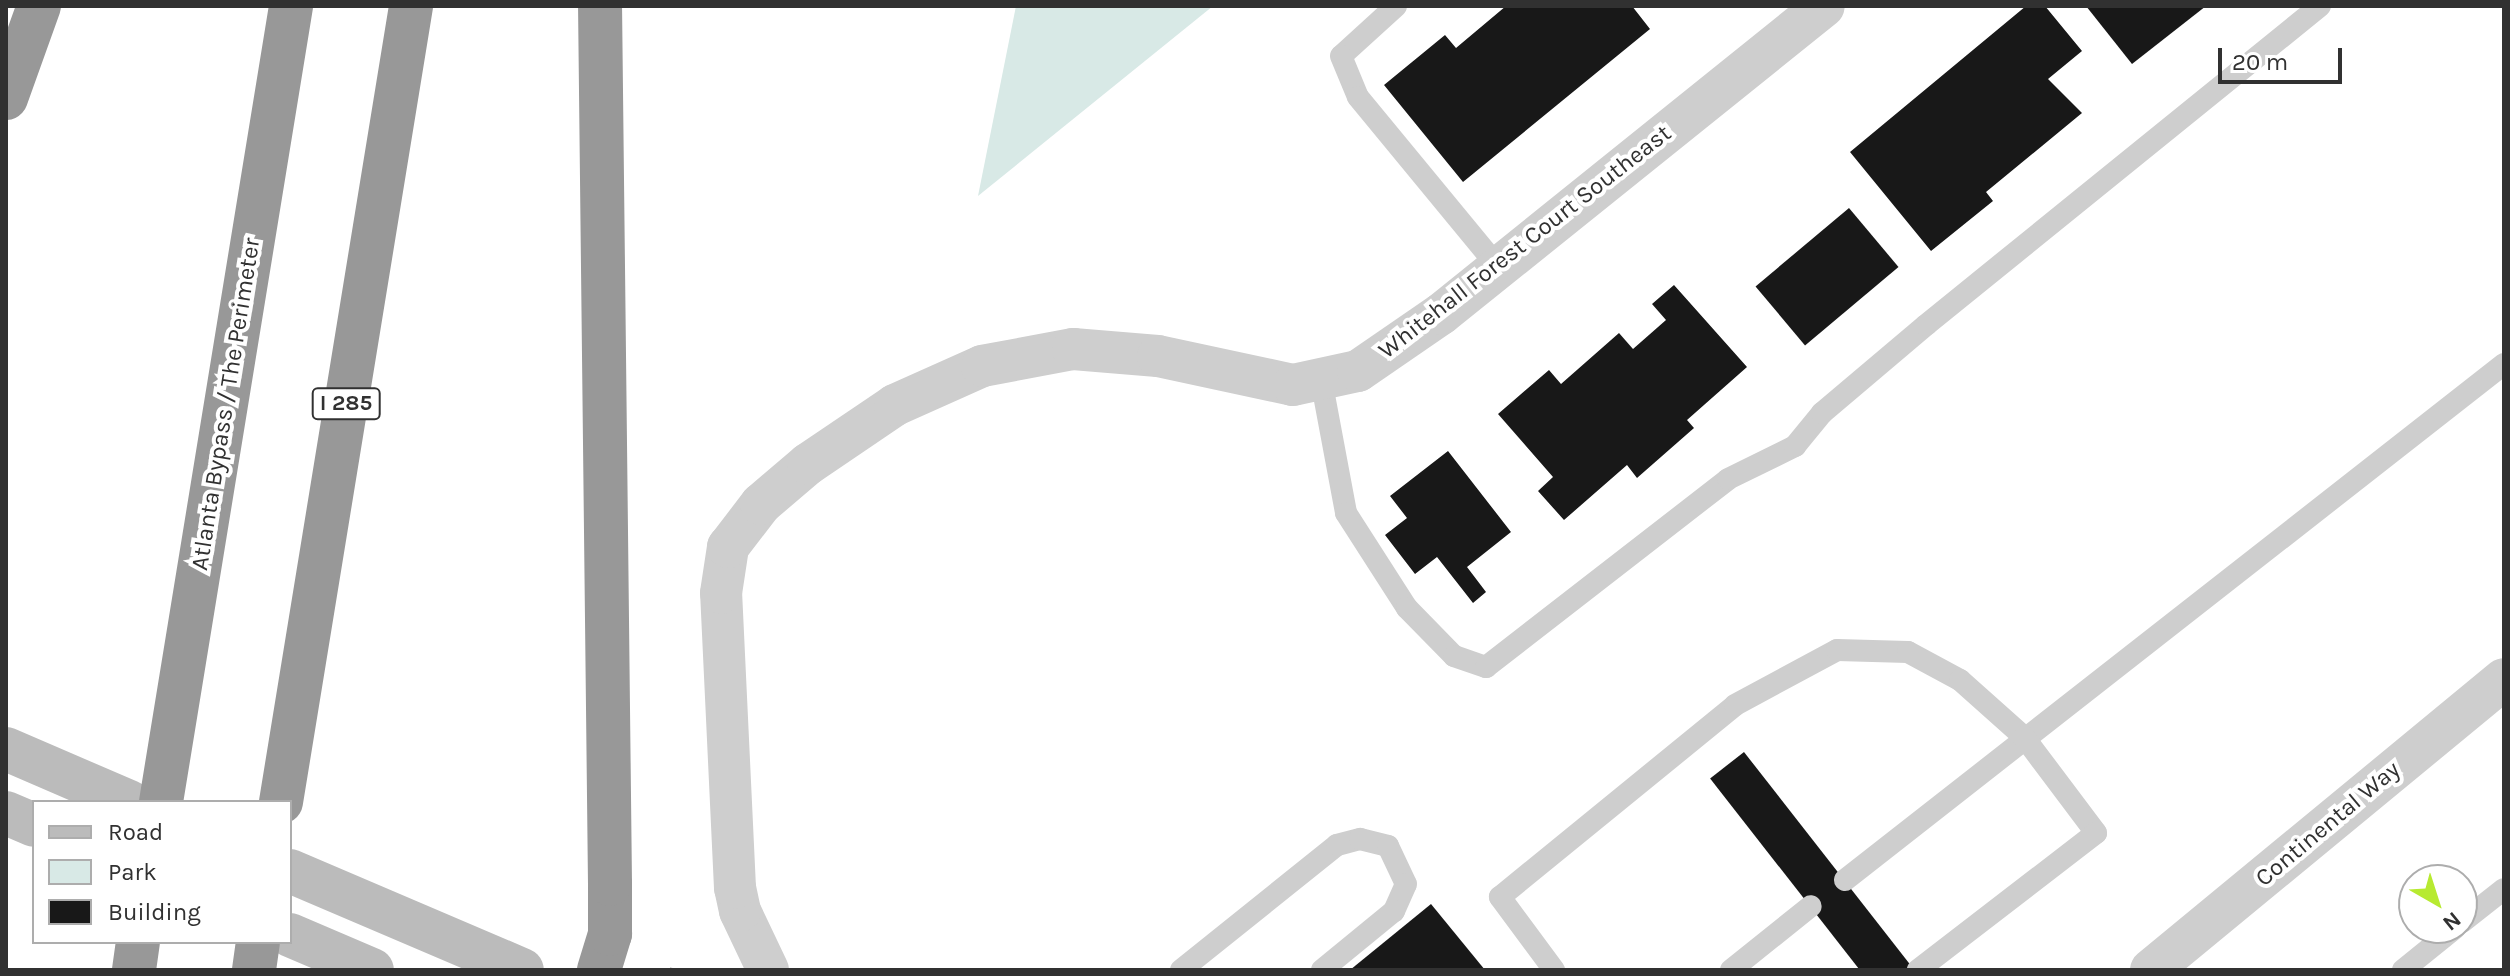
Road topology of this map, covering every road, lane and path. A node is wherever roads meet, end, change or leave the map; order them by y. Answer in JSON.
{"nodes":[{"id":1,"x":39,"y":6,"type":"edge"},
{"id":2,"x":291,"y":6,"type":"edge"},
{"id":3,"x":411,"y":6,"type":"edge"},
{"id":4,"x":600,"y":6,"type":"edge"},
{"id":5,"x":1396,"y":6,"type":"edge"},
{"id":6,"x":1824,"y":6,"type":"edge"},
{"id":7,"x":2320,"y":6,"type":"edge"},
{"id":8,"x":6,"y":98,"type":"edge"},
{"id":9,"x":1498,"y":267,"type":"junction"},
{"id":10,"x":2504,"y":364,"type":"edge"},
{"id":11,"x":1321,"y":379,"type":"junction"},
{"id":12,"x":2504,"y":679,"type":"edge"},
{"id":13,"x":2024,"y":737,"type":"junction"},
{"id":14,"x":6,"y":749,"type":"edge"},
{"id":15,"x":124,"y":800,"type":"edge"},
{"id":16,"x":161,"y":800,"type":"edge"},
{"id":17,"x":281,"y":800,"type":"edge"},
{"id":18,"x":6,"y":813,"type":"edge"},
{"id":19,"x":32,"y":824,"type":"edge"},
{"id":20,"x":292,"y":872,"type":"edge"},
{"id":21,"x":1845,"y":880,"type":"dead end"},
{"id":22,"x":2504,"y":889,"type":"edge"},
{"id":23,"x":1811,"y":906,"type":"dead end"},
{"id":24,"x":2478,"y":909,"type":"edge"},
{"id":25,"x":292,"y":936,"type":"edge"},
{"id":26,"x":138,"y":944,"type":"edge"},
{"id":27,"x":258,"y":944,"type":"edge"},
{"id":28,"x":2435,"y":944,"type":"edge"},
{"id":29,"x":134,"y":970,"type":"edge"},
{"id":30,"x":254,"y":970,"type":"edge"},
{"id":31,"x":372,"y":970,"type":"edge"},
{"id":32,"x":522,"y":970,"type":"edge"},
{"id":33,"x":599,"y":970,"type":"edge"},
{"id":34,"x":768,"y":970,"type":"edge"},
{"id":35,"x":1181,"y":970,"type":"edge"},
{"id":36,"x":1322,"y":970,"type":"edge"},
{"id":37,"x":1554,"y":970,"type":"edge"},
{"id":38,"x":1731,"y":970,"type":"edge"},
{"id":39,"x":1918,"y":970,"type":"edge"},
{"id":40,"x":2151,"y":970,"type":"edge"},
{"id":41,"x":2403,"y":970,"type":"edge"}],
"edges":[{"from":1,"to":8,"type":"highway"},
{"from":2,"to":16,"type":"highway","name":"Atlanta Bypass / The Perimeter"},
{"from":3,"to":17,"type":"highway","number":"I 285"},
{"from":4,"to":33,"type":"highway"},
{"from":5,"to":9,"type":"lane"},
{"from":6,"to":9,"type":"street","name":"Whitehall Forest Court Southeast"},
{"from":7,"to":11,"type":"lane"},
{"from":9,"to":11,"type":"street","name":"Whitehall Forest Court Southeast"},
{"from":10,"to":13,"type":"lane"},
{"from":11,"to":34,"type":"street","name":"Whitehall Forest Court Southeast"},
{"from":12,"to":40,"type":"street","name":"Continental Way"},
{"from":13,"to":21,"type":"lane"},
{"from":13,"to":37,"type":"lane"},
{"from":13,"to":39,"type":"lane"},
{"from":14,"to":15,"type":"street"},
{"from":18,"to":19,"type":"street"},
{"from":20,"to":32,"type":"street"},
{"from":22,"to":24,"type":"lane"},
{"from":23,"to":38,"type":"lane"},
{"from":25,"to":31,"type":"street"},
{"from":26,"to":29,"type":"highway"},
{"from":27,"to":30,"type":"highway"},
{"from":28,"to":41,"type":"lane"},
{"from":35,"to":36,"type":"lane"}]}
